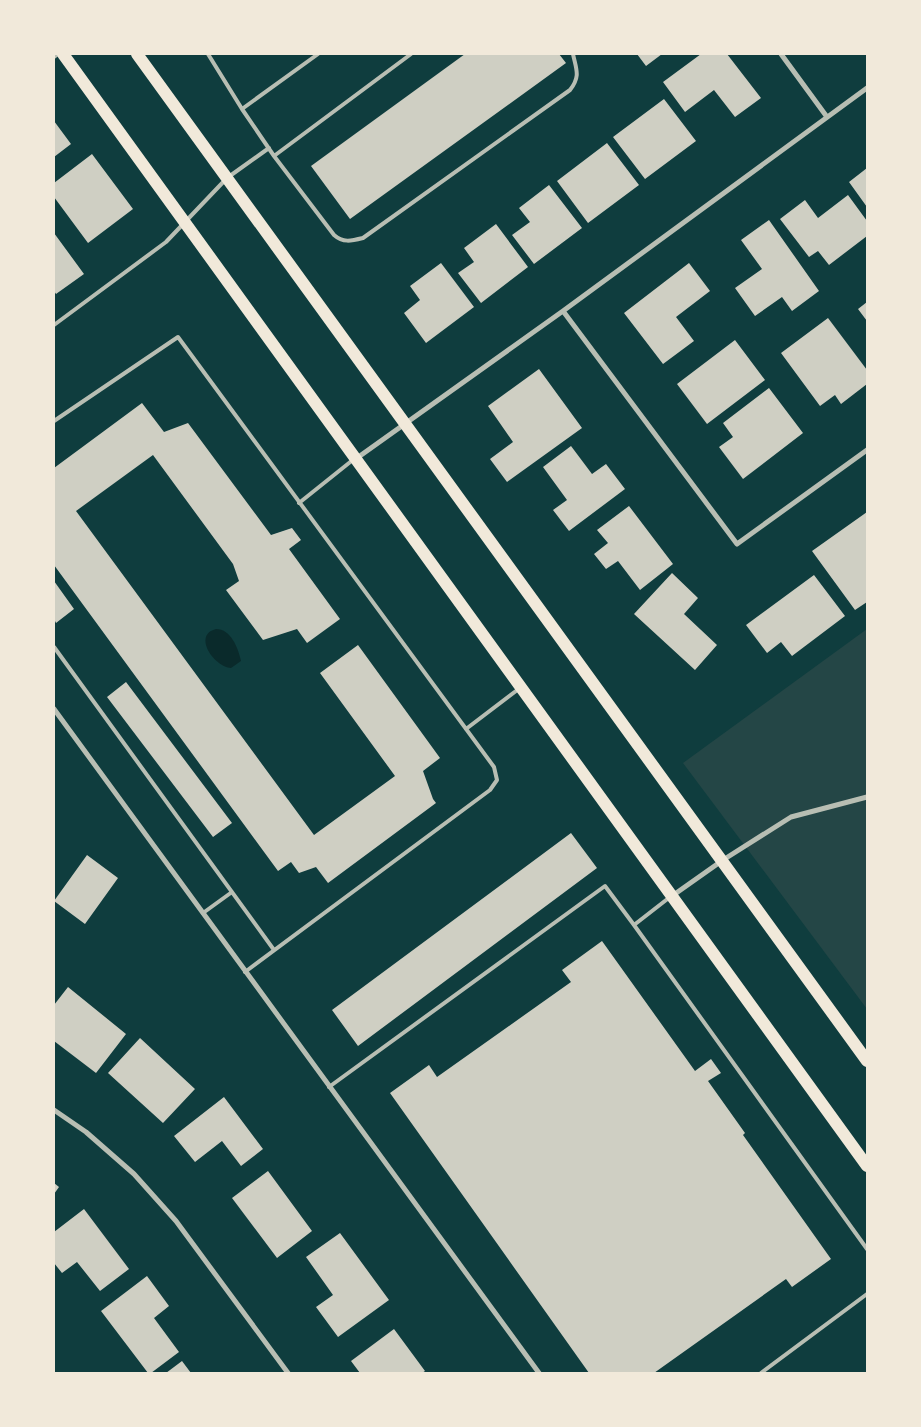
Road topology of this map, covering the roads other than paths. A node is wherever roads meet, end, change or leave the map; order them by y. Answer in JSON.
{"nodes":[{"id":1,"x":58,"y":54,"type":"edge"},
{"id":2,"x":64,"y":54,"type":"edge"},
{"id":3,"x":137,"y":54,"type":"edge"},
{"id":4,"x":208,"y":54,"type":"edge"},
{"id":5,"x":318,"y":54,"type":"edge"},
{"id":6,"x":411,"y":54,"type":"edge"},
{"id":7,"x":572,"y":54,"type":"edge"},
{"id":8,"x":781,"y":54,"type":"edge"},
{"id":9,"x":54,"y":57,"type":"edge"},
{"id":10,"x":867,"y":88,"type":"edge"},
{"id":11,"x":242,"y":109,"type":"junction"},
{"id":12,"x":827,"y":117,"type":"junction"},
{"id":13,"x":268,"y":148,"type":"junction"},
{"id":14,"x":274,"y":156,"type":"junction"},
{"id":15,"x":227,"y":178,"type":"junction"},
{"id":16,"x":186,"y":223,"type":"junction"},
{"id":17,"x":563,"y":310,"type":"junction"},
{"id":18,"x":54,"y":325,"type":"edge"},
{"id":19,"x":54,"y":421,"type":"edge"},
{"id":20,"x":405,"y":423,"type":"junction"},
{"id":21,"x":867,"y":450,"type":"edge"},
{"id":22,"x":356,"y":458,"type":"junction"},
{"id":23,"x":299,"y":503,"type":"junction"},
{"id":24,"x":54,"y":647,"type":"edge"},
{"id":25,"x":522,"y":687,"type":"junction"},
{"id":26,"x":54,"y":709,"type":"edge"},
{"id":27,"x":466,"y":729,"type":"junction"},
{"id":28,"x":867,"y":798,"type":"edge"},
{"id":29,"x":723,"y":860,"type":"junction"},
{"id":30,"x":232,"y":892,"type":"junction"},
{"id":31,"x":672,"y":896,"type":"junction"},
{"id":32,"x":203,"y":913,"type":"junction"},
{"id":33,"x":634,"y":925,"type":"junction"},
{"id":34,"x":274,"y":950,"type":"junction"},
{"id":35,"x":246,"y":972,"type":"junction"},
{"id":36,"x":867,"y":1061,"type":"edge"},
{"id":37,"x":329,"y":1087,"type":"junction"},
{"id":38,"x":54,"y":1110,"type":"edge"},
{"id":39,"x":867,"y":1166,"type":"edge"},
{"id":40,"x":867,"y":1250,"type":"edge"},
{"id":41,"x":867,"y":1294,"type":"edge"},
{"id":42,"x":288,"y":1373,"type":"edge"},
{"id":43,"x":539,"y":1373,"type":"edge"},
{"id":44,"x":760,"y":1373,"type":"edge"}],
"edges":[{"from":1,"to":9,"type":"lane"},
{"from":2,"to":16,"type":"main road"},
{"from":3,"to":15,"type":"main road"},
{"from":4,"to":11,"type":"lane"},
{"from":5,"to":11,"type":"lane"},
{"from":6,"to":14,"type":"lane"},
{"from":7,"to":14,"type":"lane"},
{"from":8,"to":12,"type":"street"},
{"from":10,"to":12,"type":"street"},
{"from":11,"to":13,"type":"lane"},
{"from":12,"to":17,"type":"street"},
{"from":13,"to":14,"type":"lane"},
{"from":13,"to":15,"type":"lane"},
{"from":15,"to":16,"type":"lane"},
{"from":15,"to":20,"type":"main road"},
{"from":16,"to":18,"type":"lane"},
{"from":16,"to":22,"type":"main road"},
{"from":17,"to":20,"type":"street"},
{"from":17,"to":21,"type":"street"},
{"from":19,"to":23,"type":"lane"},
{"from":20,"to":22,"type":"street"},
{"from":20,"to":29,"type":"main road"},
{"from":22,"to":23,"type":"lane"},
{"from":22,"to":25,"type":"main road"},
{"from":23,"to":27,"type":"lane"},
{"from":24,"to":30,"type":"lane"},
{"from":25,"to":27,"type":"lane"},
{"from":25,"to":31,"type":"main road"},
{"from":26,"to":32,"type":"street"},
{"from":27,"to":34,"type":"lane"},
{"from":28,"to":29,"type":"street"},
{"from":29,"to":31,"type":"street"},
{"from":29,"to":36,"type":"main road"},
{"from":30,"to":32,"type":"lane"},
{"from":30,"to":34,"type":"lane"},
{"from":31,"to":33,"type":"lane"},
{"from":31,"to":39,"type":"main road"},
{"from":32,"to":35,"type":"street"},
{"from":33,"to":37,"type":"lane"},
{"from":33,"to":40,"type":"lane"},
{"from":34,"to":35,"type":"lane"},
{"from":35,"to":37,"type":"street"},
{"from":37,"to":43,"type":"street"},
{"from":38,"to":42,"type":"street"},
{"from":41,"to":44,"type":"lane"}]}
